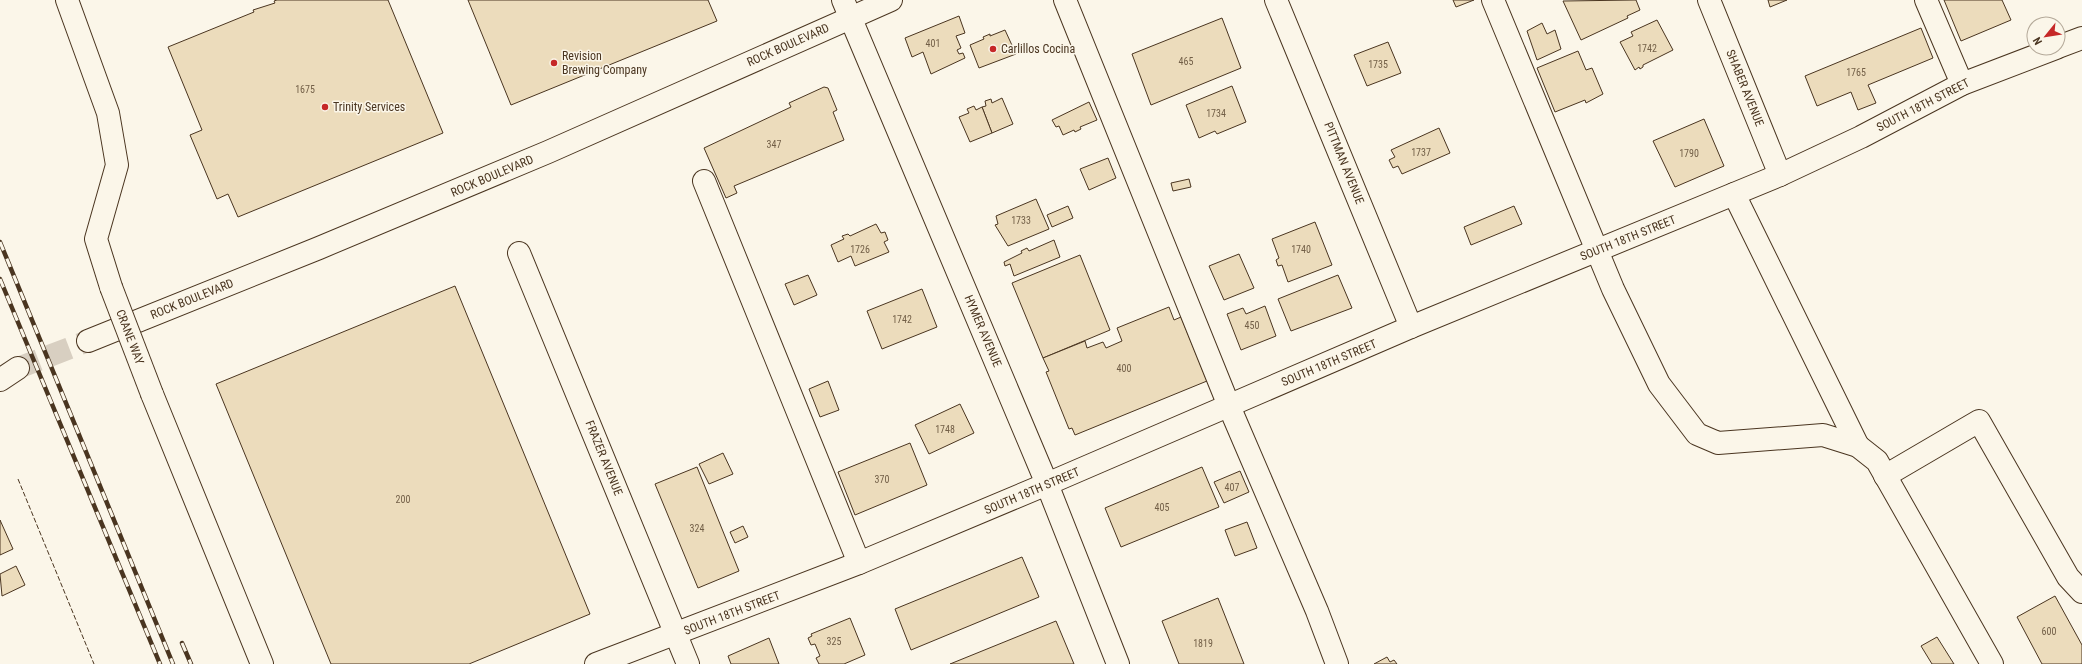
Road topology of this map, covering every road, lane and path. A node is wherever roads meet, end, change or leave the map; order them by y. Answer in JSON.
{"nodes":[{"id":1,"x":68,"y":0,"type":"edge"},
{"id":2,"x":892,"y":0,"type":"edge"},
{"id":3,"x":1065,"y":0,"type":"edge"},
{"id":4,"x":1276,"y":0,"type":"edge"},
{"id":5,"x":1493,"y":0,"type":"edge"},
{"id":6,"x":1709,"y":0,"type":"edge"},
{"id":7,"x":1926,"y":0,"type":"edge"},
{"id":8,"x":847,"y":9,"type":"edge"},
{"id":9,"x":2082,"y":38,"type":"edge"},
{"id":10,"x":2066,"y":44,"type":"edge"},
{"id":11,"x":2036,"y":56,"type":"edge"},
{"id":12,"x":1962,"y":84,"type":"junction"},
{"id":13,"x":1780,"y":175,"type":"junction"},
{"id":14,"x":704,"y":181,"type":"dead end"},
{"id":15,"x":1734,"y":194,"type":"junction"},
{"id":16,"x":1596,"y":251,"type":"junction"},
{"id":17,"x":519,"y":253,"type":"dead end"},
{"id":18,"x":1411,"y":327,"type":"junction"},
{"id":19,"x":88,"y":341,"type":"tunnel mouth"},
{"id":20,"x":0,"y":368,"type":"edge"},
{"id":21,"x":0,"y":380,"type":"edge"},
{"id":22,"x":1230,"y":406,"type":"junction"},
{"id":23,"x":1858,"y":446,"type":"junction"},
{"id":24,"x":1885,"y":476,"type":"junction"},
{"id":25,"x":1047,"y":484,"type":"junction"},
{"id":26,"x":858,"y":563,"type":"junction"},
{"id":27,"x":2082,"y":592,"type":"edge"},
{"id":28,"x":676,"y":635,"type":"junction"},
{"id":29,"x":262,"y":664,"type":"edge"},
{"id":30,"x":596,"y":664,"type":"edge"},
{"id":31,"x":688,"y":664,"type":"edge"},
{"id":32,"x":1118,"y":664,"type":"edge"},
{"id":33,"x":1337,"y":664,"type":"edge"},
{"id":34,"x":1992,"y":664,"type":"edge"}],
"edges":[{"from":1,"to":29,"type":"street","name":"CRANE WAY","bridge":true},
{"from":2,"to":8,"type":"street","name":"ROCK BOULEVARD"},
{"from":3,"to":22,"type":"street"},
{"from":4,"to":18,"type":"street","name":"PITTMAN AVENUE"},
{"from":5,"to":16,"type":"street"},
{"from":6,"to":13,"type":"street","name":"SHABER AVENUE"},
{"from":7,"to":12,"type":"street"},
{"from":8,"to":19,"type":"street","name":"ROCK BOULEVARD"},
{"from":8,"to":25,"type":"street","name":"HYMER AVENUE"},
{"from":9,"to":10,"type":"street","name":"SOUTH 18TH STREET"},
{"from":11,"to":12,"type":"street","name":"SOUTH 18TH STREET"},
{"from":12,"to":13,"type":"street","name":"SOUTH 18TH STREET"},
{"from":13,"to":15,"type":"street","name":"SOUTH 18TH STREET"},
{"from":14,"to":26,"type":"street"},
{"from":15,"to":16,"type":"street","name":"SOUTH 18TH STREET"},
{"from":15,"to":23,"type":"street"},
{"from":16,"to":18,"type":"street","name":"SOUTH 18TH STREET"},
{"from":16,"to":23,"type":"street"},
{"from":17,"to":28,"type":"street","name":"FRAZER AVENUE"},
{"from":18,"to":22,"type":"street","name":"SOUTH 18TH STREET"},
{"from":20,"to":21,"type":"street"},
{"from":22,"to":25,"type":"street","name":"SOUTH 18TH STREET"},
{"from":22,"to":33,"type":"street"},
{"from":23,"to":24,"type":"street"},
{"from":24,"to":27,"type":"street"},
{"from":24,"to":34,"type":"street"},
{"from":25,"to":26,"type":"street","name":"SOUTH 18TH STREET"},
{"from":25,"to":32,"type":"street","name":"HYMER AVENUE"},
{"from":26,"to":28,"type":"street","name":"SOUTH 18TH STREET"},
{"from":28,"to":30,"type":"street","name":"SOUTH 18TH STREET"},
{"from":28,"to":31,"type":"street","name":"FRAZER AVENUE"}]}
